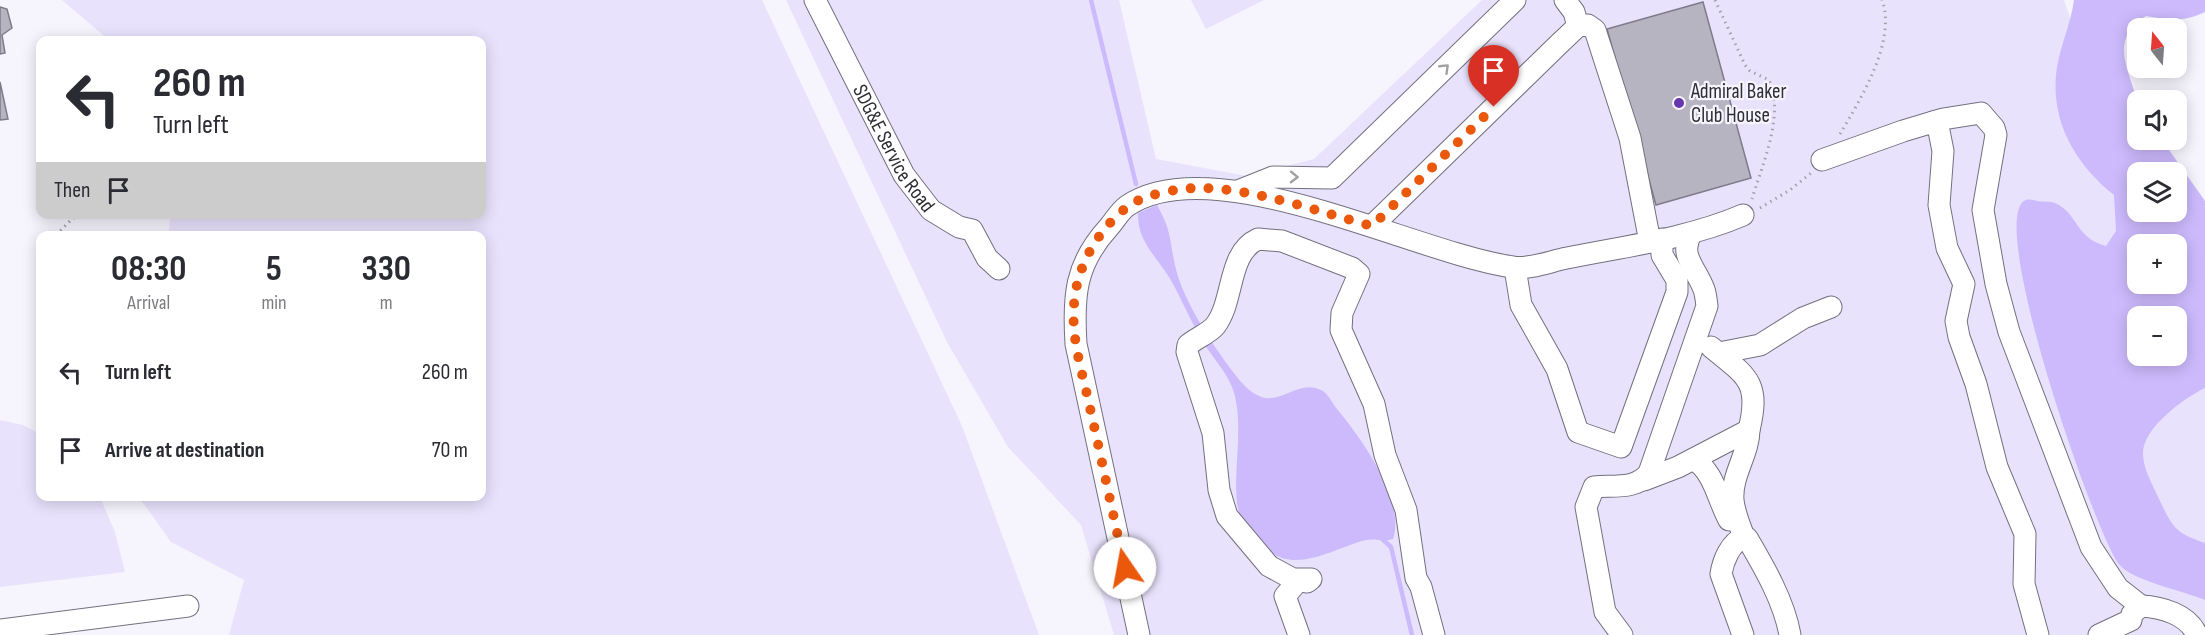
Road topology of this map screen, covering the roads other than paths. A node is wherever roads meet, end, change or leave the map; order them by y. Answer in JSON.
{"nodes":[{"id":1,"x":815,"y":0,"type":"edge"},
{"id":2,"x":1515,"y":0,"type":"edge"},
{"id":3,"x":1565,"y":0,"type":"edge"},
{"id":4,"x":1578,"y":26,"type":"junction"},
{"id":5,"x":1933,"y":122,"type":"junction"},
{"id":6,"x":1822,"y":160,"type":"road end"},
{"id":7,"x":1238,"y":191,"type":"junction"},
{"id":8,"x":1743,"y":215,"type":"road end"},
{"id":9,"x":1372,"y":226,"type":"junction"},
{"id":10,"x":1691,"y":234,"type":"junction"},
{"id":11,"x":1656,"y":240,"type":"junction"},
{"id":12,"x":1515,"y":268,"type":"junction"},
{"id":13,"x":999,"y":269,"type":"dead end"},
{"id":14,"x":1831,"y":307,"type":"dead end"},
{"id":15,"x":1699,"y":335,"type":"junction"},
{"id":16,"x":1719,"y":353,"type":"junction"},
{"id":17,"x":1749,"y":430,"type":"junction"},
{"id":18,"x":1694,"y":459,"type":"junction"},
{"id":19,"x":1644,"y":480,"type":"junction"},
{"id":20,"x":1741,"y":538,"type":"junction"},
{"id":21,"x":1269,"y":566,"type":"junction"},
{"id":22,"x":1285,"y":596,"type":"junction"},
{"id":23,"x":188,"y":606,"type":"dead end"},
{"id":24,"x":2141,"y":606,"type":"junction"},
{"id":25,"x":0,"y":630,"type":"edge"},
{"id":26,"x":1139,"y":635,"type":"edge"},
{"id":27,"x":1299,"y":635,"type":"edge"},
{"id":28,"x":1434,"y":635,"type":"edge"},
{"id":29,"x":1622,"y":635,"type":"edge"},
{"id":30,"x":1743,"y":635,"type":"edge"},
{"id":31,"x":1790,"y":635,"type":"edge"},
{"id":32,"x":2038,"y":635,"type":"edge"},
{"id":33,"x":2099,"y":635,"type":"edge"},
{"id":34,"x":2197,"y":635,"type":"edge"}],
"edges":[{"from":1,"to":13,"type":"lane","name":"SDG&E Service Road"},
{"from":7,"to":2,"type":"lane","one_way":true},
{"from":3,"to":4,"type":"lane"},
{"from":4,"to":9,"type":"lane"},
{"from":4,"to":11,"type":"lane"},
{"from":5,"to":6,"type":"lane"},
{"from":5,"to":24,"type":"lane"},
{"from":5,"to":32,"type":"lane"},
{"from":7,"to":9,"type":"lane"},
{"from":7,"to":26,"type":"lane"},
{"from":8,"to":10,"type":"lane"},
{"from":9,"to":12,"type":"lane"},
{"from":10,"to":11,"type":"lane"},
{"from":10,"to":15,"type":"lane"},
{"from":11,"to":12,"type":"lane"},
{"from":11,"to":12,"type":"lane"},
{"from":14,"to":16,"type":"lane"},
{"from":15,"to":16,"type":"lane"},
{"from":15,"to":19,"type":"lane"},
{"from":16,"to":17,"type":"lane"},
{"from":17,"to":18,"type":"lane"},
{"from":17,"to":20,"type":"lane"},
{"from":18,"to":19,"type":"lane"},
{"from":18,"to":20,"type":"lane"},
{"from":19,"to":29,"type":"lane"},
{"from":20,"to":30,"type":"lane"},
{"from":20,"to":31,"type":"lane"},
{"from":21,"to":22,"type":"lane"},
{"from":21,"to":22,"type":"lane"},
{"from":21,"to":28,"type":"lane"},
{"from":22,"to":27,"type":"lane"},
{"from":23,"to":25,"type":"lane"},
{"from":24,"to":33,"type":"lane"},
{"from":24,"to":34,"type":"lane"}]}
